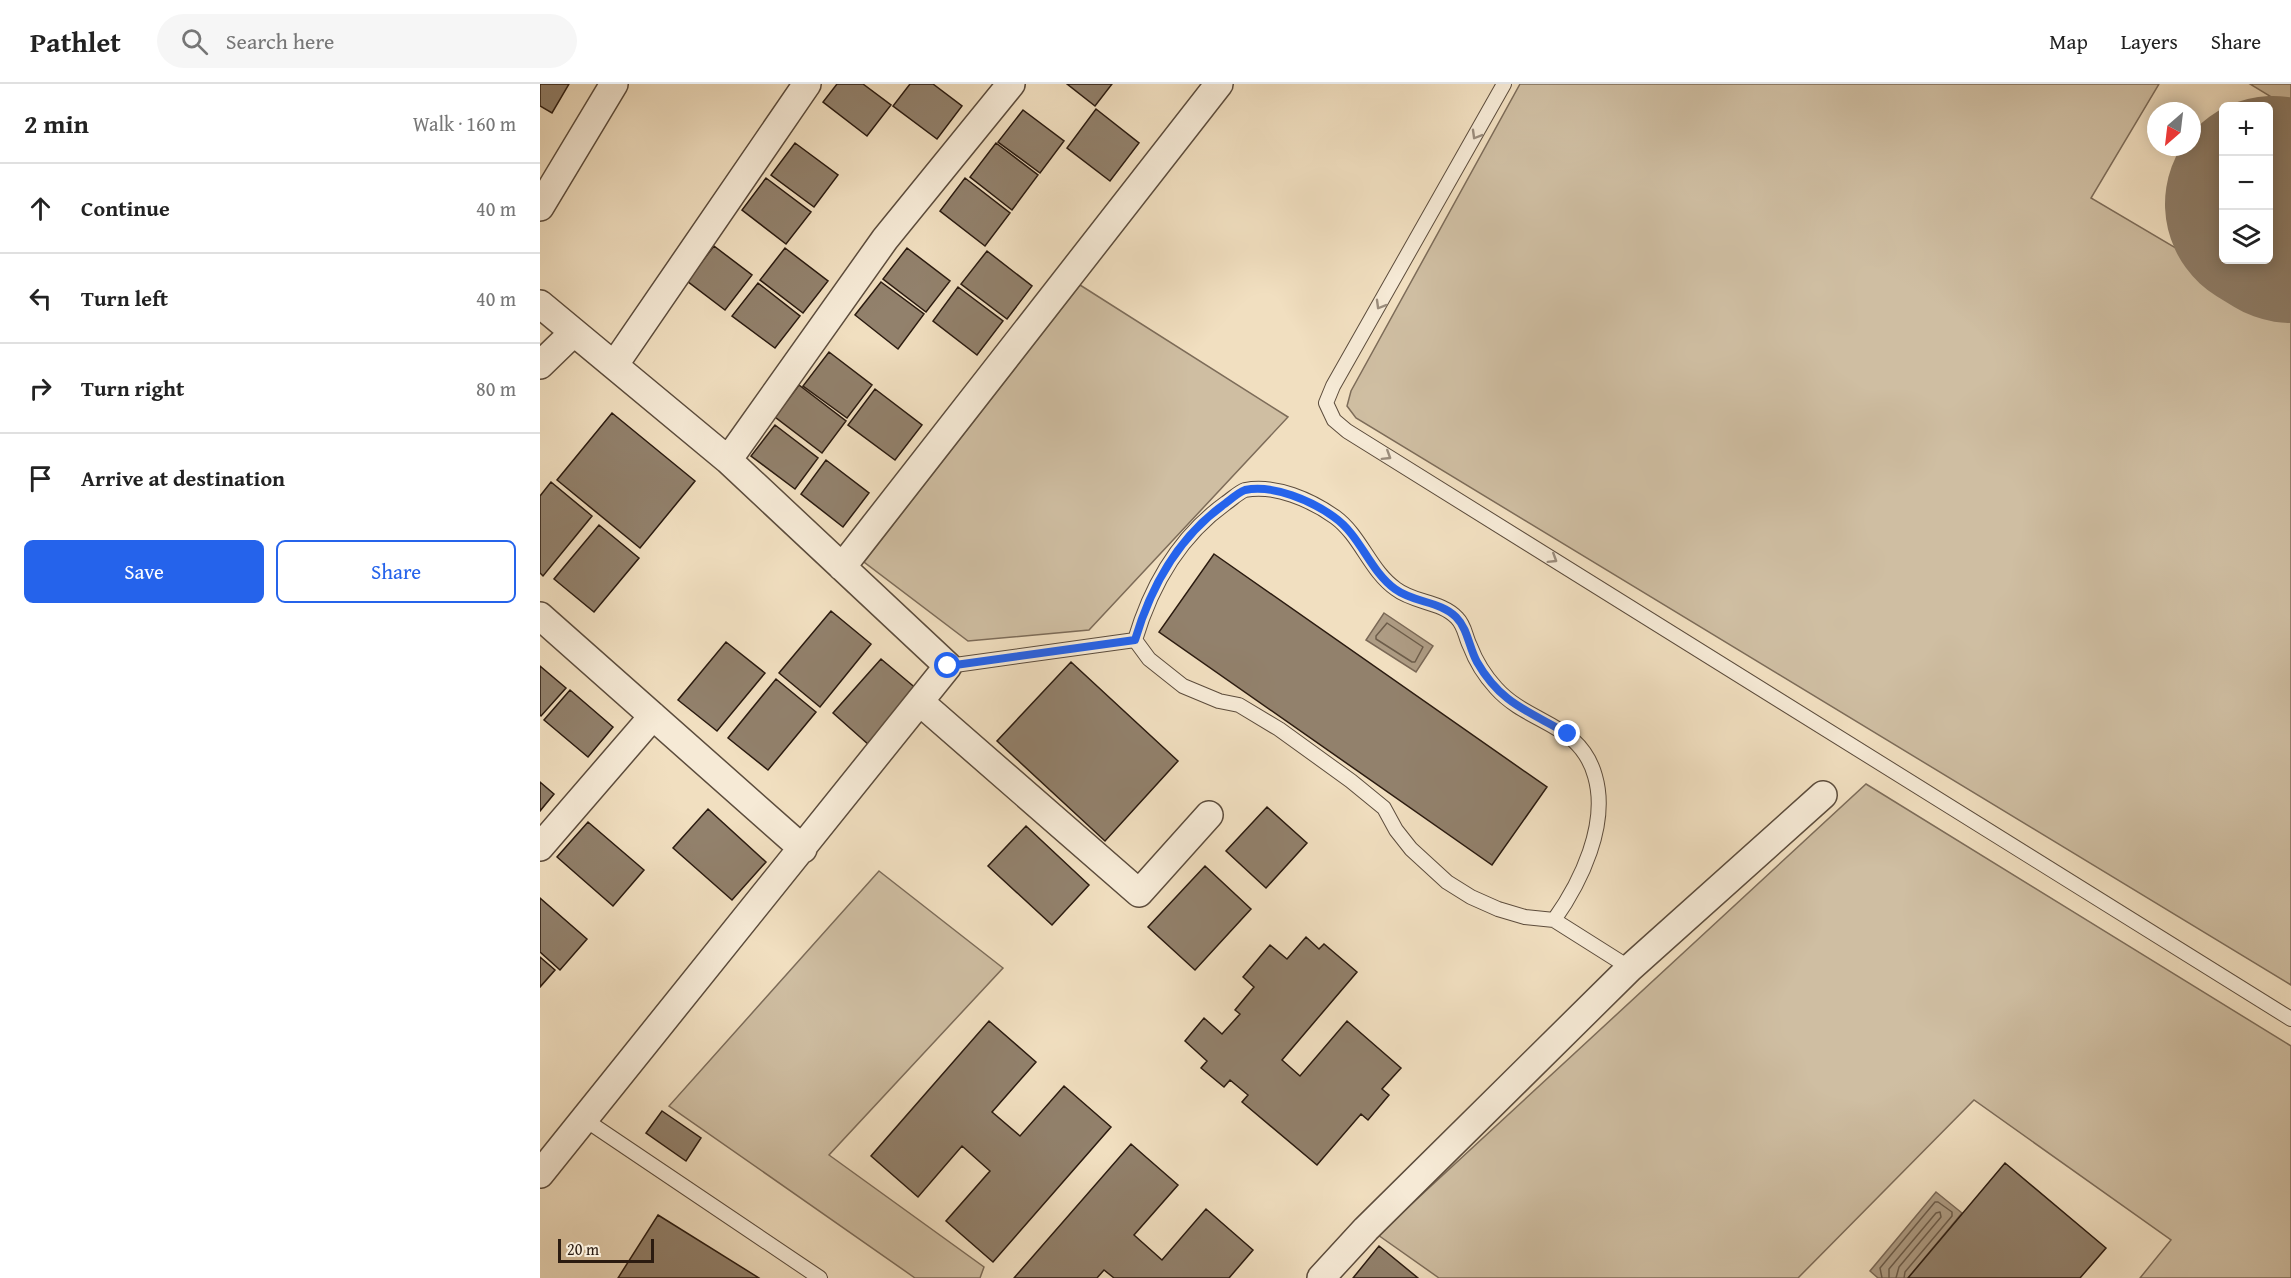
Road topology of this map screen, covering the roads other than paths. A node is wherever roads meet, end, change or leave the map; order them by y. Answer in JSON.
{"nodes":[{"id":1,"x":614,"y":84,"type":"edge"},
{"id":2,"x":807,"y":84,"type":"edge"},
{"id":3,"x":1011,"y":84,"type":"edge"},
{"id":4,"x":1219,"y":84,"type":"edge"},
{"id":5,"x":1504,"y":84,"type":"edge"},
{"id":6,"x":540,"y":207,"type":"edge"},
{"id":7,"x":540,"y":304,"type":"edge"},
{"id":8,"x":573,"y":333,"type":"junction"},
{"id":9,"x":615,"y":364,"type":"junction"},
{"id":10,"x":540,"y":365,"type":"edge"},
{"id":11,"x":729,"y":460,"type":"junction"},
{"id":12,"x":842,"y":567,"type":"junction"},
{"id":13,"x":540,"y":616,"type":"edge"},
{"id":14,"x":1135,"y":640,"type":"junction"},
{"id":15,"x":948,"y":666,"type":"junction"},
{"id":16,"x":920,"y":702,"type":"junction"},
{"id":17,"x":653,"y":716,"type":"junction"},
{"id":18,"x":1823,"y":795,"type":"dead end"},
{"id":19,"x":1209,"y":814,"type":"dead end"},
{"id":20,"x":540,"y":847,"type":"edge"},
{"id":21,"x":803,"y":849,"type":"junction"},
{"id":22,"x":1554,"y":920,"type":"junction"},
{"id":23,"x":1630,"y":968,"type":"junction"},
{"id":24,"x":2291,"y":1019,"type":"edge"},
{"id":25,"x":584,"y":1119,"type":"junction"},
{"id":26,"x":540,"y":1174,"type":"edge"},
{"id":27,"x":820,"y":1278,"type":"edge"},
{"id":28,"x":1321,"y":1278,"type":"edge"}],
"edges":[{"from":1,"to":6,"type":"street"},
{"from":2,"to":9,"type":"street"},
{"from":3,"to":11,"type":"street"},
{"from":4,"to":12,"type":"street"},
{"from":5,"to":24,"type":"lane","one_way":true},
{"from":7,"to":8,"type":"street"},
{"from":8,"to":9,"type":"street"},
{"from":8,"to":10,"type":"street"},
{"from":9,"to":11,"type":"street"},
{"from":11,"to":12,"type":"street"},
{"from":12,"to":15,"type":"street"},
{"from":13,"to":17,"type":"street"},
{"from":14,"to":15,"type":"lane"},
{"from":14,"to":22,"type":"lane"},
{"from":14,"to":22,"type":"lane"},
{"from":15,"to":16,"type":"street"},
{"from":16,"to":19,"type":"street"},
{"from":16,"to":21,"type":"street"},
{"from":17,"to":20,"type":"street"},
{"from":17,"to":21,"type":"street"},
{"from":18,"to":23,"type":"street"},
{"from":21,"to":25,"type":"street"},
{"from":22,"to":23,"type":"lane"},
{"from":23,"to":28,"type":"street"},
{"from":25,"to":26,"type":"street"},
{"from":25,"to":27,"type":"lane"}]}
